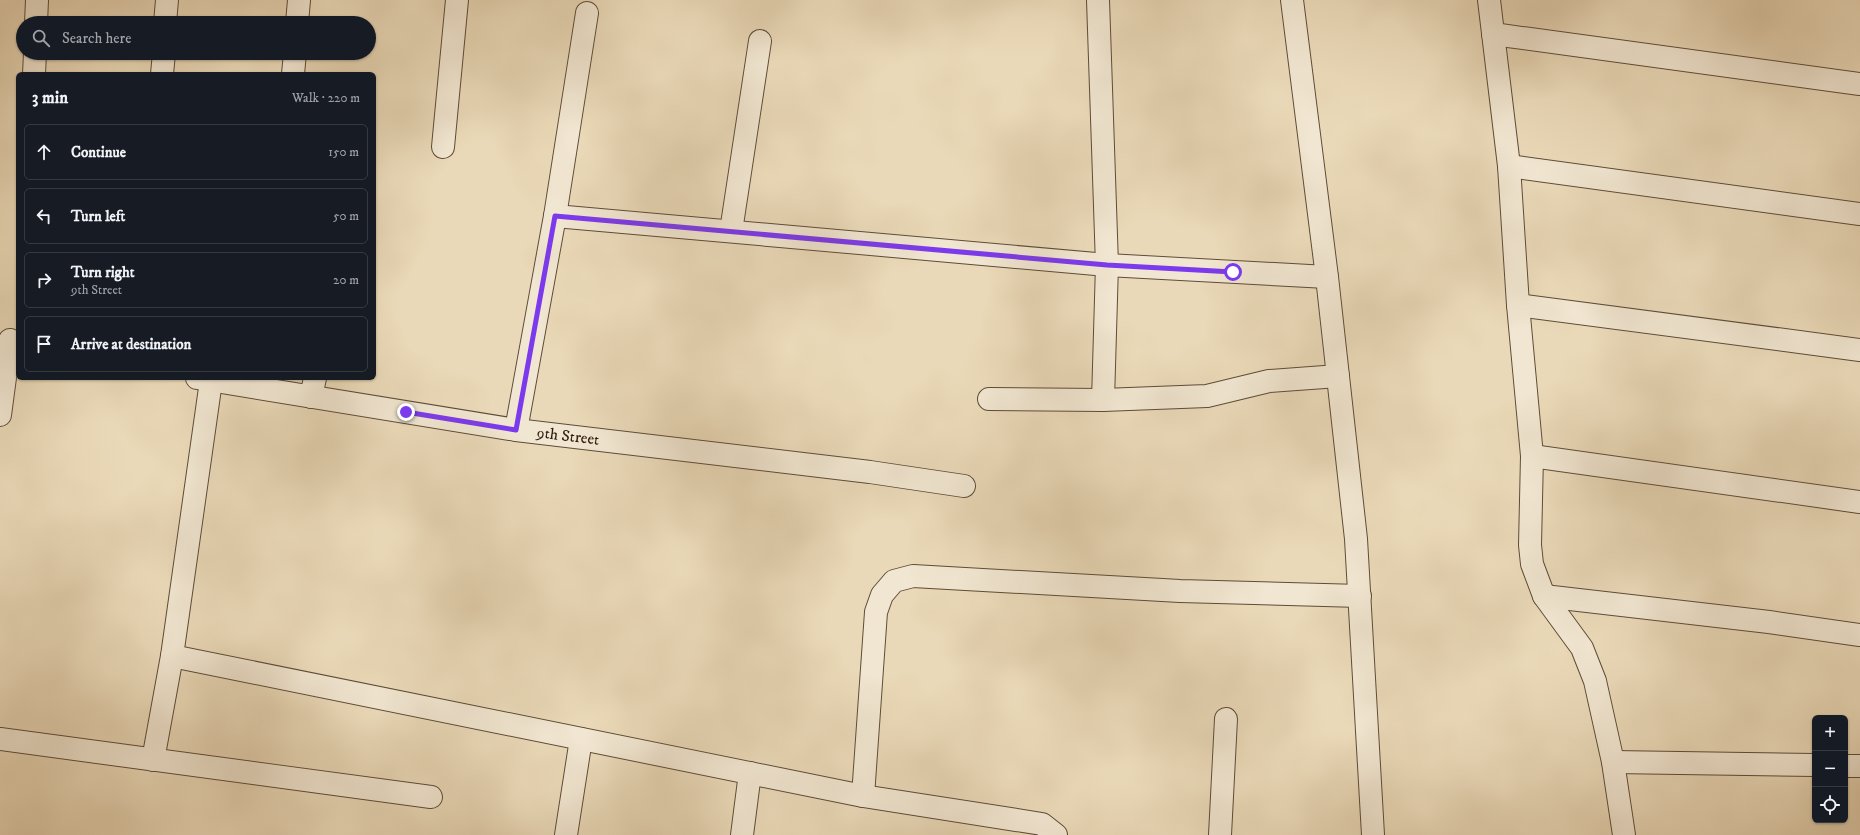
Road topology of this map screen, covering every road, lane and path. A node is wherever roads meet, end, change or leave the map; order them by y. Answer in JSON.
{"nodes":[{"id":1,"x":37,"y":0,"type":"edge"},
{"id":2,"x":167,"y":0,"type":"edge"},
{"id":3,"x":299,"y":0,"type":"edge"},
{"id":4,"x":457,"y":0,"type":"edge"},
{"id":5,"x":1098,"y":0,"type":"edge"},
{"id":6,"x":1292,"y":0,"type":"edge"},
{"id":7,"x":1489,"y":0,"type":"edge"},
{"id":8,"x":587,"y":13,"type":"dead end"},
{"id":9,"x":36,"y":16,"type":"edge"},
{"id":10,"x":166,"y":16,"type":"edge"},
{"id":11,"x":298,"y":16,"type":"edge"},
{"id":12,"x":1493,"y":34,"type":"junction"},
{"id":13,"x":760,"y":41,"type":"dead end"},
{"id":14,"x":35,"y":60,"type":"edge"},
{"id":15,"x":163,"y":60,"type":"edge"},
{"id":16,"x":294,"y":60,"type":"edge"},
{"id":17,"x":34,"y":72,"type":"edge"},
{"id":18,"x":162,"y":72,"type":"edge"},
{"id":19,"x":293,"y":72,"type":"edge"},
{"id":20,"x":1860,"y":84,"type":"edge"},
{"id":21,"x":443,"y":147,"type":"dead end"},
{"id":22,"x":1509,"y":166,"type":"junction"},
{"id":23,"x":1860,"y":214,"type":"edge"},
{"id":24,"x":555,"y":216,"type":"junction"},
{"id":25,"x":731,"y":232,"type":"junction"},
{"id":26,"x":1107,"y":265,"type":"junction"},
{"id":27,"x":1327,"y":277,"type":"junction"},
{"id":28,"x":1518,"y":305,"type":"junction"},
{"id":29,"x":9,"y":340,"type":"edge"},
{"id":30,"x":1860,"y":350,"type":"edge"},
{"id":31,"x":1338,"y":376,"type":"junction"},
{"id":32,"x":204,"y":380,"type":"edge"},
{"id":33,"x":216,"y":380,"type":"edge"},
{"id":34,"x":313,"y":388,"type":"edge"},
{"id":35,"x":989,"y":399,"type":"dead end"},
{"id":36,"x":1103,"y":400,"type":"junction"},
{"id":37,"x":0,"y":415,"type":"edge"},
{"id":38,"x":516,"y":430,"type":"junction"},
{"id":39,"x":1532,"y":456,"type":"junction"},
{"id":40,"x":964,"y":486,"type":"dead end"},
{"id":41,"x":1860,"y":502,"type":"edge"},
{"id":42,"x":1360,"y":596,"type":"junction"},
{"id":43,"x":1544,"y":596,"type":"junction"},
{"id":44,"x":1860,"y":636,"type":"edge"},
{"id":45,"x":172,"y":656,"type":"junction"},
{"id":46,"x":1226,"y":719,"type":"dead end"},
{"id":47,"x":581,"y":739,"type":"junction"},
{"id":48,"x":0,"y":740,"type":"edge"},
{"id":49,"x":153,"y":760,"type":"junction"},
{"id":50,"x":1613,"y":762,"type":"junction"},
{"id":51,"x":1812,"y":765,"type":"edge"},
{"id":52,"x":1848,"y":766,"type":"edge"},
{"id":53,"x":1860,"y":766,"type":"edge"},
{"id":54,"x":750,"y":773,"type":"junction"},
{"id":55,"x":863,"y":796,"type":"junction"},
{"id":56,"x":431,"y":797,"type":"dead end"},
{"id":57,"x":566,"y":835,"type":"edge"},
{"id":58,"x":742,"y":835,"type":"edge"},
{"id":59,"x":1056,"y":835,"type":"edge"},
{"id":60,"x":1220,"y":835,"type":"edge"},
{"id":61,"x":1373,"y":835,"type":"edge"},
{"id":62,"x":1624,"y":835,"type":"edge"}],
"edges":[{"from":1,"to":9,"type":"street"},
{"from":2,"to":10,"type":"street"},
{"from":3,"to":11,"type":"street"},
{"from":4,"to":21,"type":"street"},
{"from":5,"to":26,"type":"street"},
{"from":6,"to":27,"type":"street"},
{"from":7,"to":12,"type":"street"},
{"from":8,"to":24,"type":"street"},
{"from":12,"to":20,"type":"street"},
{"from":12,"to":22,"type":"street"},
{"from":13,"to":25,"type":"street"},
{"from":14,"to":17,"type":"street"},
{"from":15,"to":18,"type":"street"},
{"from":16,"to":19,"type":"street"},
{"from":22,"to":23,"type":"street"},
{"from":22,"to":28,"type":"street"},
{"from":24,"to":25,"type":"street"},
{"from":24,"to":38,"type":"street"},
{"from":25,"to":26,"type":"street"},
{"from":26,"to":27,"type":"street"},
{"from":26,"to":36,"type":"street"},
{"from":27,"to":31,"type":"street"},
{"from":28,"to":30,"type":"street"},
{"from":28,"to":39,"type":"street"},
{"from":29,"to":37,"type":"street"},
{"from":31,"to":36,"type":"street"},
{"from":31,"to":42,"type":"street"},
{"from":32,"to":45,"type":"street"},
{"from":33,"to":34,"type":"street","name":"9th Street"},
{"from":34,"to":38,"type":"street","name":"9th Street"},
{"from":35,"to":36,"type":"street"},
{"from":38,"to":40,"type":"street","name":"9th Street"},
{"from":39,"to":41,"type":"street"},
{"from":39,"to":43,"type":"street"},
{"from":42,"to":55,"type":"street"},
{"from":42,"to":61,"type":"street"},
{"from":43,"to":44,"type":"street"},
{"from":43,"to":50,"type":"street"},
{"from":45,"to":47,"type":"street"},
{"from":45,"to":49,"type":"street"},
{"from":46,"to":60,"type":"street"},
{"from":47,"to":54,"type":"street"},
{"from":47,"to":57,"type":"street"},
{"from":48,"to":49,"type":"street"},
{"from":49,"to":56,"type":"street"},
{"from":50,"to":51,"type":"street"},
{"from":50,"to":62,"type":"street"},
{"from":52,"to":53,"type":"street"},
{"from":54,"to":55,"type":"street"},
{"from":54,"to":58,"type":"street"},
{"from":55,"to":59,"type":"street"}]}
